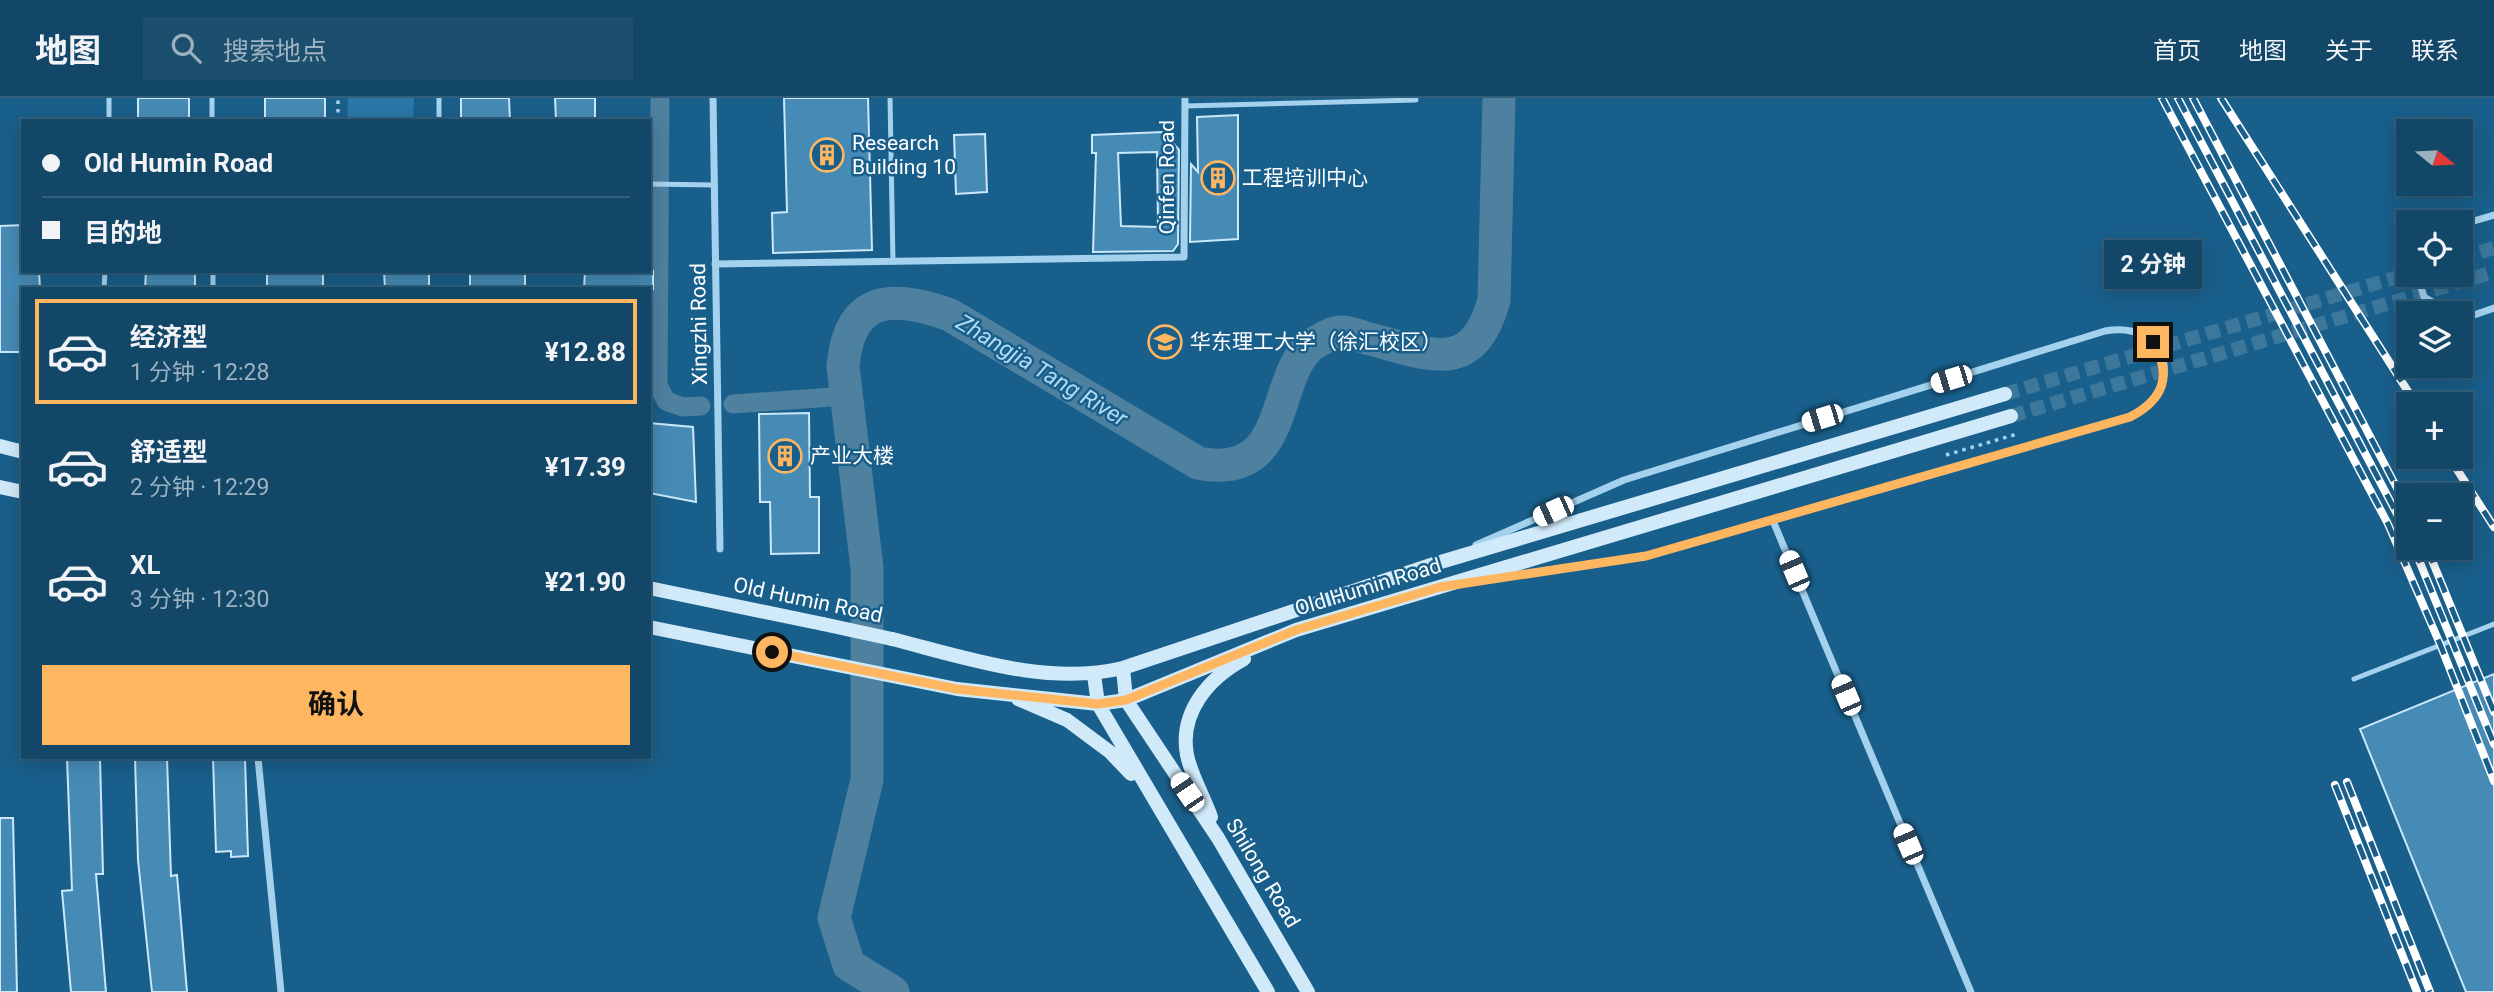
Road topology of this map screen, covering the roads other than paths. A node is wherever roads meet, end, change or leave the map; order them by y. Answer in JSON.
{"nodes":[{"id":1,"x":109,"y":98,"type":"edge"},
{"id":2,"x":212,"y":98,"type":"edge"},
{"id":3,"x":439,"y":98,"type":"edge"},
{"id":4,"x":712,"y":98,"type":"edge"},
{"id":5,"x":890,"y":98,"type":"edge"},
{"id":6,"x":1416,"y":100,"type":"dead end"},
{"id":7,"x":1185,"y":102,"type":"edge"},
{"id":8,"x":109,"y":119,"type":"edge"},
{"id":9,"x":212,"y":119,"type":"edge"},
{"id":10,"x":439,"y":119,"type":"edge"},
{"id":11,"x":651,"y":184,"type":"edge"},
{"id":12,"x":714,"y":185,"type":"junction"},
{"id":13,"x":2494,"y":215,"type":"edge"},
{"id":14,"x":2473,"y":221,"type":"edge"},
{"id":15,"x":893,"y":261,"type":"junction"},
{"id":16,"x":715,"y":264,"type":"junction"},
{"id":17,"x":2421,"y":287,"type":"edge"},
{"id":18,"x":2431,"y":301,"type":"edge"},
{"id":19,"x":2494,"y":308,"type":"edge"},
{"id":20,"x":2473,"y":314,"type":"edge"},
{"id":21,"x":2005,"y":394,"type":"tunnel mouth"},
{"id":22,"x":2011,"y":416,"type":"tunnel mouth"},
{"id":23,"x":0,"y":446,"type":"edge"},
{"id":24,"x":21,"y":451,"type":"edge"},
{"id":25,"x":0,"y":487,"type":"edge"},
{"id":26,"x":21,"y":492,"type":"edge"},
{"id":27,"x":1773,"y":522,"type":"junction"},
{"id":28,"x":719,"y":549,"type":"dead end"},
{"id":29,"x":1434,"y":564,"type":"junction"},
{"id":30,"x":1440,"y":587,"type":"junction"},
{"id":31,"x":651,"y":588,"type":"edge"},
{"id":32,"x":2494,"y":624,"type":"edge"},
{"id":33,"x":651,"y":626,"type":"edge"},
{"id":34,"x":1296,"y":630,"type":"junction"},
{"id":35,"x":1123,"y":668,"type":"junction"},
{"id":36,"x":1094,"y":675,"type":"junction"},
{"id":37,"x":2354,"y":679,"type":"dead end"},
{"id":38,"x":1007,"y":694,"type":"junction"},
{"id":39,"x":1126,"y":700,"type":"junction"},
{"id":40,"x":1098,"y":704,"type":"junction"},
{"id":41,"x":258,"y":759,"type":"edge"},
{"id":42,"x":1144,"y":787,"type":"junction"},
{"id":43,"x":1218,"y":838,"type":"junction"},
{"id":44,"x":281,"y":992,"type":"edge"},
{"id":45,"x":1268,"y":992,"type":"edge"},
{"id":46,"x":1308,"y":992,"type":"edge"},
{"id":47,"x":1971,"y":992,"type":"edge"}],
"edges":[{"from":1,"to":8,"type":"lane"},
{"from":2,"to":9,"type":"lane"},
{"from":3,"to":10,"type":"lane"},
{"from":4,"to":12,"type":"street","name":"Xingzhi Road"},
{"from":5,"to":15,"type":"lane"},
{"from":6,"to":7,"type":"lane"},
{"from":7,"to":15,"type":"street","name":"Qinfen Road"},
{"from":11,"to":12,"type":"lane"},
{"from":12,"to":16,"type":"street","name":"Xingzhi Road"},
{"from":13,"to":14,"type":"street"},
{"from":15,"to":16,"type":"street"},
{"from":16,"to":28,"type":"street","name":"Xingzhi Road"},
{"from":17,"to":18,"type":"street"},
{"from":19,"to":20,"type":"street"},
{"from":21,"to":29,"type":"main road","name":"Old Humin Road"},
{"from":22,"to":30,"type":"main road","name":"Old Humin Road"},
{"from":23,"to":24,"type":"main road"},
{"from":25,"to":26,"type":"main road"},
{"from":27,"to":29,"type":"street"},
{"from":27,"to":30,"type":"street"},
{"from":27,"to":47,"type":"street"},
{"from":29,"to":35,"type":"main road","name":"Old Humin Road"},
{"from":30,"to":34,"type":"main road","name":"Old Humin Road"},
{"from":31,"to":36,"type":"main road","name":"Old Humin Road","bridge":true},
{"from":32,"to":37,"type":"lane"},
{"from":33,"to":38,"type":"main road","name":"Old Humin Road"},
{"from":34,"to":39,"type":"main road","name":"Old Humin Road"},
{"from":34,"to":43,"type":"main road"},
{"from":35,"to":36,"type":"main road","name":"Old Humin Road"},
{"from":35,"to":39,"type":"main road","name":"Shilong Road"},
{"from":36,"to":40,"type":"main road"},
{"from":38,"to":40,"type":"main road","name":"Old Humin Road"},
{"from":38,"to":42,"type":"main road"},
{"from":39,"to":40,"type":"main road","name":"Old Humin Road"},
{"from":39,"to":43,"type":"main road","name":"Shilong Road"},
{"from":40,"to":42,"type":"main road"},
{"from":41,"to":44,"type":"street"},
{"from":42,"to":45,"type":"main road"},
{"from":43,"to":46,"type":"main road","name":"Shilong Road"}]}
